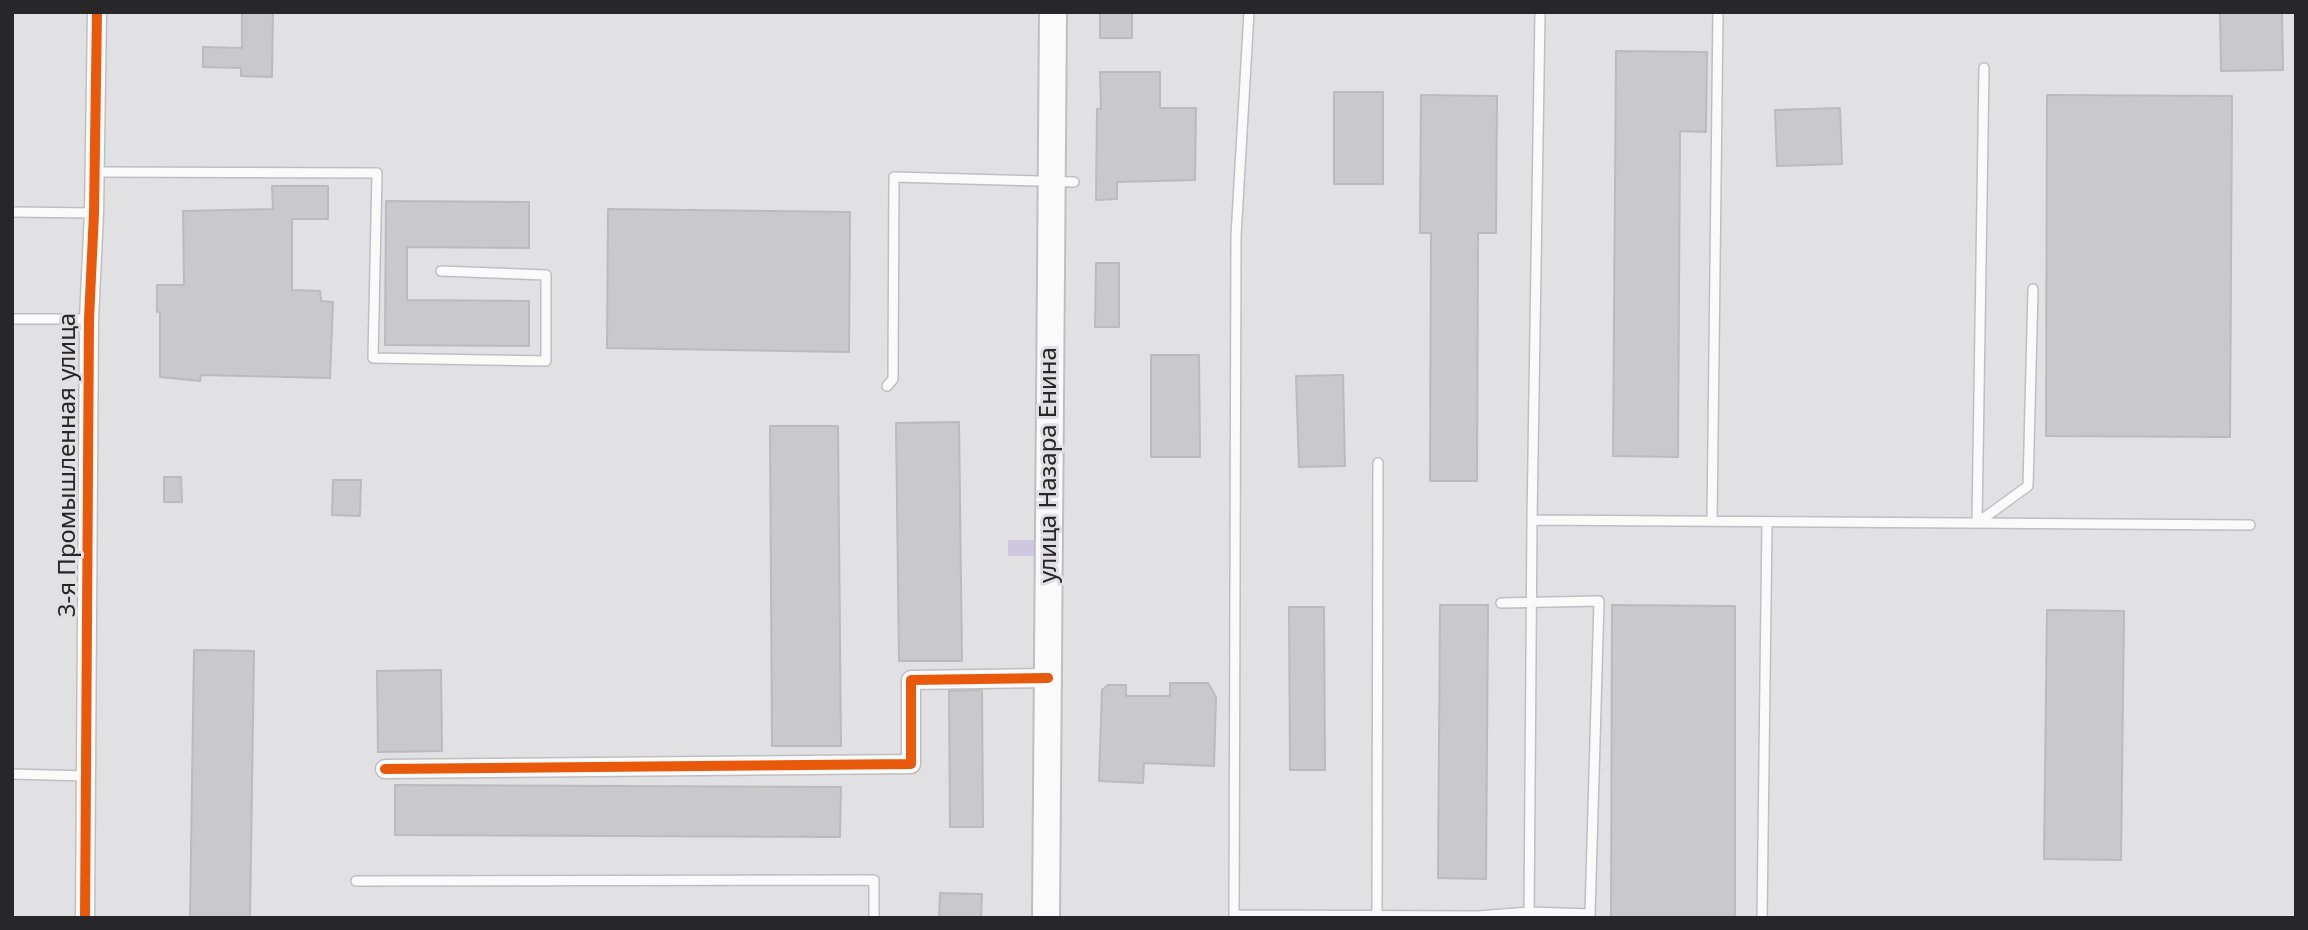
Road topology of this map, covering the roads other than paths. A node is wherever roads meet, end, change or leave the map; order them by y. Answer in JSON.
{"nodes":[{"id":1,"x":97,"y":12,"type":"edge"},
{"id":2,"x":1052,"y":12,"type":"edge"},
{"id":3,"x":1248,"y":12,"type":"edge"},
{"id":4,"x":1540,"y":12,"type":"edge"},
{"id":5,"x":1718,"y":12,"type":"edge"},
{"id":6,"x":1984,"y":68,"type":"dead end"},
{"id":7,"x":95,"y":172,"type":"junction"},
{"id":8,"x":1063,"y":181,"type":"junction"},
{"id":9,"x":12,"y":212,"type":"edge"},
{"id":10,"x":94,"y":213,"type":"junction"},
{"id":11,"x":441,"y":271,"type":"dead end"},
{"id":12,"x":2033,"y":289,"type":"dead end"},
{"id":13,"x":12,"y":319,"type":"edge"},
{"id":14,"x":89,"y":319,"type":"junction"},
{"id":15,"x":887,"y":386,"type":"dead end"},
{"id":16,"x":1378,"y":463,"type":"dead end"},
{"id":17,"x":1532,"y":520,"type":"junction"},
{"id":18,"x":1712,"y":521,"type":"junction"},
{"id":19,"x":1767,"y":522,"type":"junction"},
{"id":20,"x":1977,"y":523,"type":"junction"},
{"id":21,"x":2250,"y":525,"type":"dead end"},
{"id":22,"x":1501,"y":603,"type":"dead end"},
{"id":23,"x":1531,"y":603,"type":"junction"},
{"id":24,"x":1048,"y":678,"type":"junction"},
{"id":25,"x":385,"y":769,"type":"dead end"},
{"id":26,"x":12,"y":774,"type":"edge"},
{"id":27,"x":87,"y":776,"type":"junction"},
{"id":28,"x":356,"y":881,"type":"dead end"},
{"id":29,"x":1529,"y":915,"type":"edge"},
{"id":30,"x":1234,"y":916,"type":"edge"},
{"id":31,"x":1377,"y":916,"type":"junction"},
{"id":32,"x":85,"y":918,"type":"edge"},
{"id":33,"x":874,"y":918,"type":"edge"},
{"id":34,"x":1046,"y":918,"type":"edge"},
{"id":35,"x":1762,"y":918,"type":"edge"}],
"edges":[{"from":1,"to":7,"type":"street","name":"3-я Промышленная улица"},
{"from":2,"to":8,"type":"main road","name":"улица Назара Енина"},
{"from":3,"to":30,"type":"lane"},
{"from":4,"to":17,"type":"lane"},
{"from":5,"to":18,"type":"lane"},
{"from":6,"to":20,"type":"lane"},
{"from":7,"to":10,"type":"street","name":"3-я Промышленная улица"},
{"from":7,"to":11,"type":"lane"},
{"from":8,"to":15,"type":"lane"},
{"from":8,"to":24,"type":"main road","name":"улица Назара Енина"},
{"from":9,"to":10,"type":"lane"},
{"from":10,"to":14,"type":"street","name":"3-я Промышленная улица"},
{"from":12,"to":20,"type":"lane"},
{"from":13,"to":14,"type":"lane"},
{"from":14,"to":27,"type":"street","name":"3-я Промышленная улица"},
{"from":16,"to":31,"type":"lane"},
{"from":17,"to":18,"type":"lane"},
{"from":17,"to":23,"type":"lane"},
{"from":18,"to":19,"type":"lane"},
{"from":19,"to":20,"type":"lane"},
{"from":19,"to":35,"type":"lane"},
{"from":20,"to":21,"type":"lane"},
{"from":22,"to":23,"type":"lane"},
{"from":23,"to":29,"type":"lane"},
{"from":23,"to":29,"type":"lane"},
{"from":24,"to":25,"type":"street"},
{"from":24,"to":34,"type":"main road","name":"улица Назара Енина"},
{"from":26,"to":27,"type":"lane"},
{"from":27,"to":32,"type":"street","name":"3-я Промышленная улица"},
{"from":28,"to":33,"type":"lane"},
{"from":29,"to":31,"type":"lane"},
{"from":30,"to":31,"type":"lane"}]}
